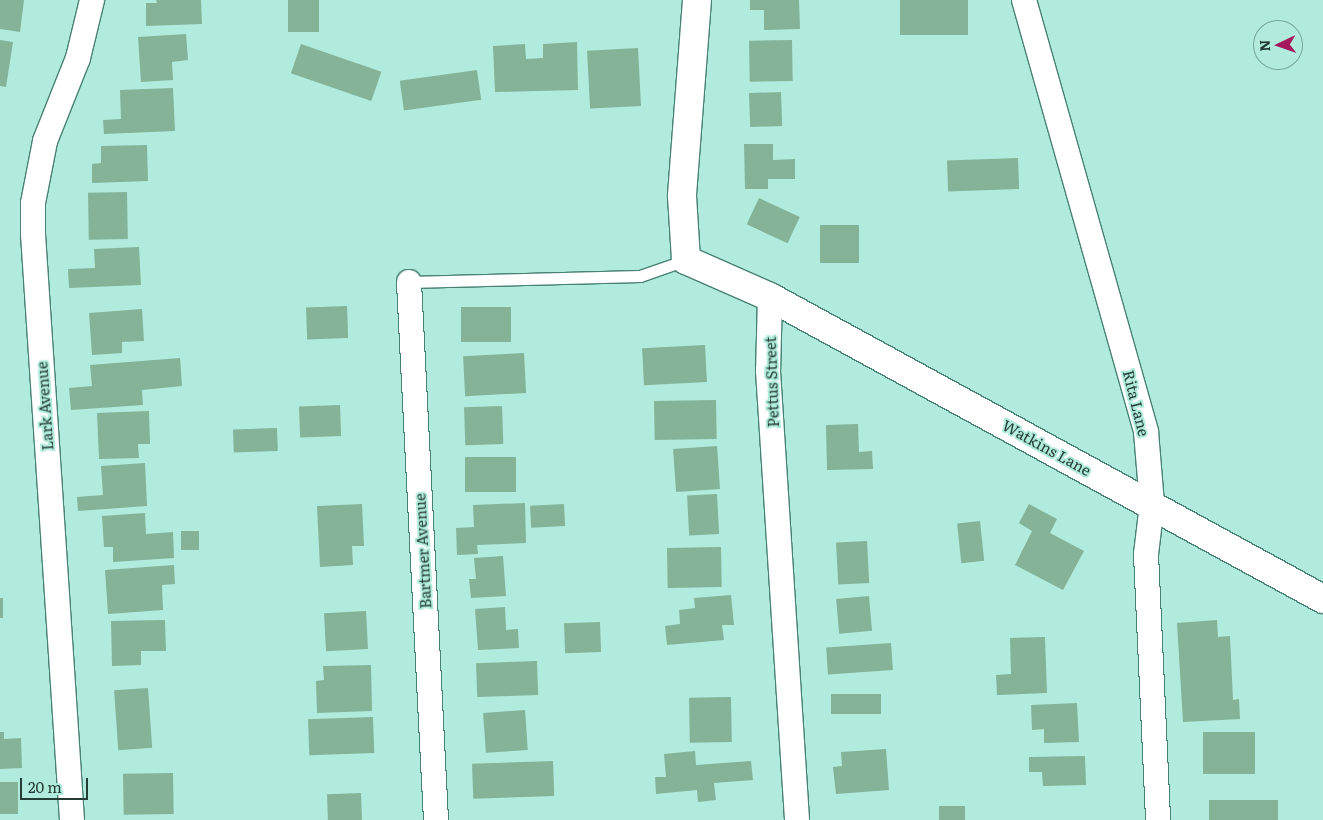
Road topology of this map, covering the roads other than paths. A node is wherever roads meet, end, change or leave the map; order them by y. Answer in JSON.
{"nodes":[{"id":1,"x":92,"y":0,"type":"edge"},
{"id":2,"x":697,"y":0,"type":"edge"},
{"id":3,"x":1024,"y":0,"type":"edge"},
{"id":4,"x":686,"y":260,"type":"junction"},
{"id":5,"x":409,"y":282,"type":"joint"},
{"id":6,"x":770,"y":297,"type":"junction"},
{"id":7,"x":1152,"y":504,"type":"junction"},
{"id":8,"x":1323,"y":599,"type":"edge"},
{"id":9,"x":72,"y":820,"type":"edge"},
{"id":10,"x":436,"y":820,"type":"edge"},
{"id":11,"x":797,"y":820,"type":"edge"},
{"id":12,"x":1158,"y":820,"type":"edge"}],
"edges":[{"from":1,"to":9,"type":"street","name":"Lark Avenue"},
{"from":2,"to":4,"type":"street"},
{"from":3,"to":7,"type":"street","name":"Rita Lane"},
{"from":4,"to":5,"type":"lane"},
{"from":4,"to":6,"type":"street"},
{"from":5,"to":10,"type":"street","name":"Bartmer Avenue"},
{"from":6,"to":7,"type":"street","name":"Watkins Lane"},
{"from":6,"to":11,"type":"street","name":"Pettus Street"},
{"from":7,"to":8,"type":"street","name":"Watkins Lane"},
{"from":7,"to":12,"type":"street","name":"Rita Lane"}]}
